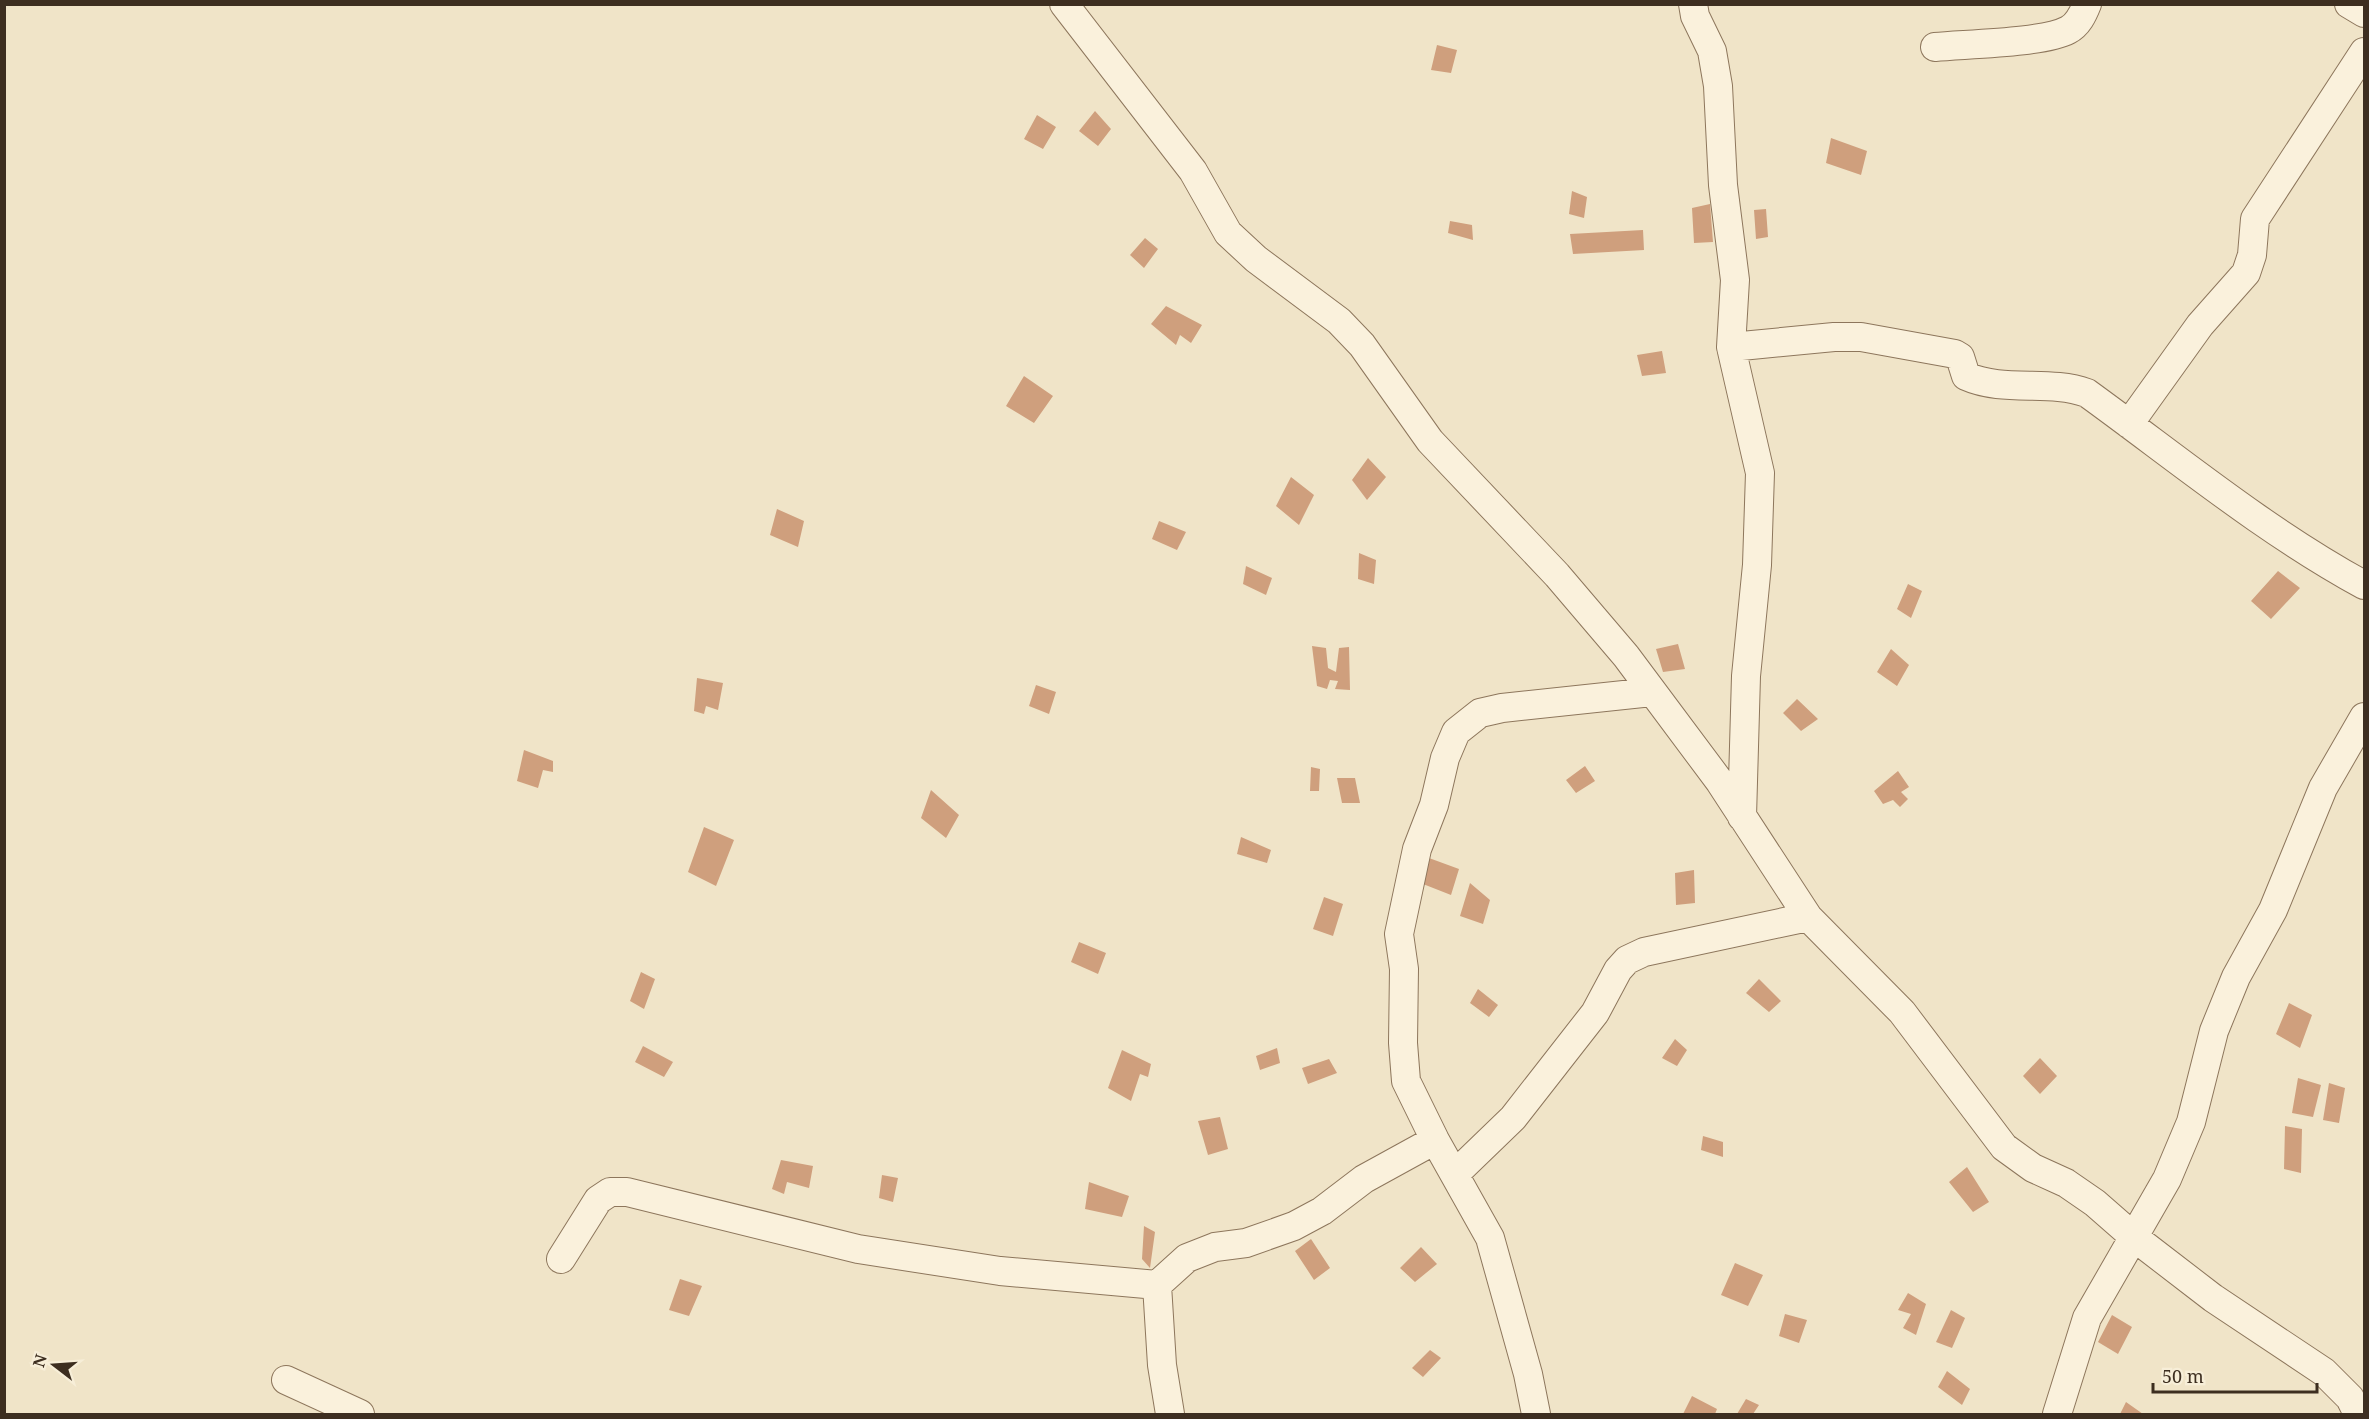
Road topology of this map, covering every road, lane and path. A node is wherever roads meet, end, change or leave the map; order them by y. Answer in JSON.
{"nodes":[{"id":1,"x":1064,"y":4,"type":"edge"},
{"id":2,"x":1693,"y":4,"type":"edge"},
{"id":3,"x":2087,"y":4,"type":"edge"},
{"id":4,"x":2349,"y":4,"type":"edge"},
{"id":5,"x":2364,"y":13,"type":"edge"},
{"id":6,"x":1935,"y":47,"type":"dead end"},
{"id":7,"x":2364,"y":52,"type":"edge"},
{"id":8,"x":1731,"y":347,"type":"junction"},
{"id":9,"x":2129,"y":424,"type":"junction"},
{"id":10,"x":2364,"y":585,"type":"edge"},
{"id":11,"x":1652,"y":692,"type":"junction"},
{"id":12,"x":2364,"y":717,"type":"edge"},
{"id":13,"x":1742,"y":817,"type":"junction"},
{"id":14,"x":1808,"y":917,"type":"junction"},
{"id":15,"x":1435,"y":1140,"type":"junction"},
{"id":16,"x":1455,"y":1174,"type":"junction"},
{"id":17,"x":2135,"y":1238,"type":"junction"},
{"id":18,"x":561,"y":1259,"type":"dead end"},
{"id":19,"x":1157,"y":1285,"type":"junction"},
{"id":20,"x":286,"y":1380,"type":"dead end"},
{"id":21,"x":360,"y":1414,"type":"edge"},
{"id":22,"x":1170,"y":1414,"type":"edge"},
{"id":23,"x":1536,"y":1414,"type":"edge"},
{"id":24,"x":2057,"y":1414,"type":"edge"},
{"id":25,"x":2358,"y":1414,"type":"edge"}],
"edges":[{"from":1,"to":11,"type":"street"},
{"from":2,"to":8,"type":"street"},
{"from":3,"to":6,"type":"street"},
{"from":4,"to":5,"type":"street"},
{"from":7,"to":9,"type":"street"},
{"from":8,"to":9,"type":"street"},
{"from":8,"to":13,"type":"street"},
{"from":9,"to":10,"type":"street"},
{"from":11,"to":13,"type":"street"},
{"from":11,"to":15,"type":"street"},
{"from":12,"to":17,"type":"street"},
{"from":13,"to":14,"type":"street"},
{"from":14,"to":16,"type":"street"},
{"from":14,"to":17,"type":"street"},
{"from":15,"to":16,"type":"street"},
{"from":15,"to":19,"type":"street"},
{"from":16,"to":23,"type":"street"},
{"from":17,"to":24,"type":"street"},
{"from":17,"to":25,"type":"street"},
{"from":18,"to":19,"type":"street"},
{"from":19,"to":22,"type":"street"},
{"from":20,"to":21,"type":"street"}]}
